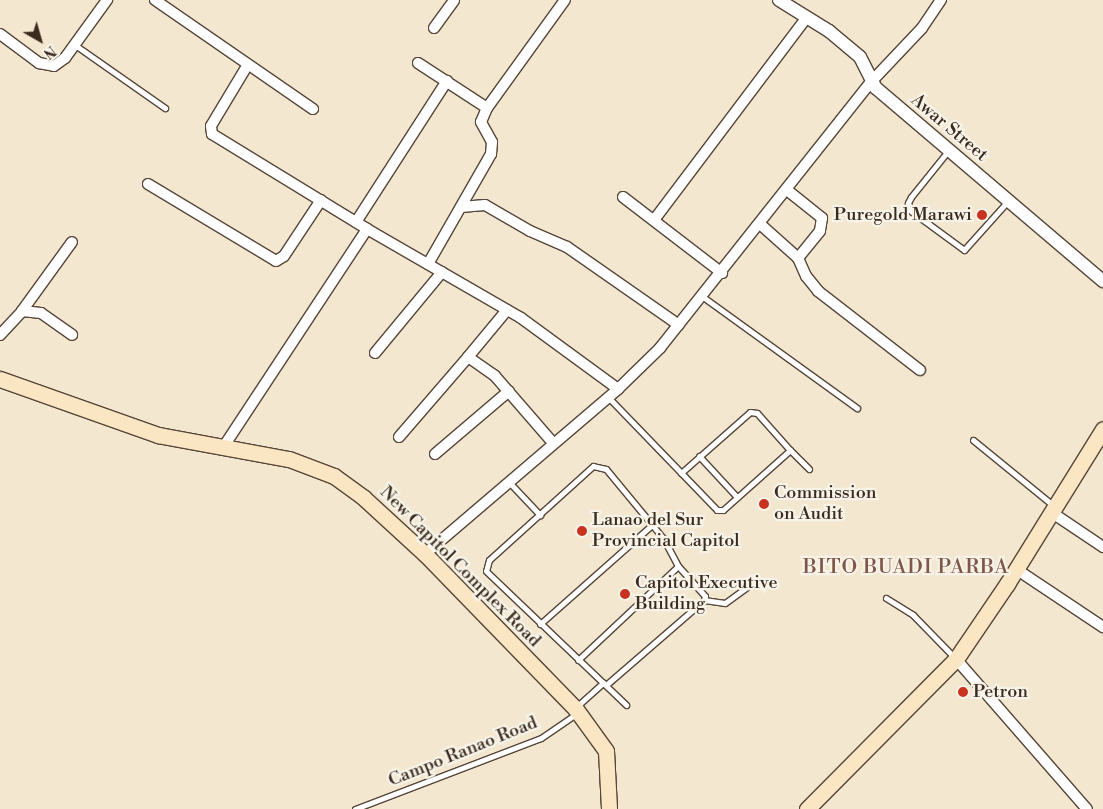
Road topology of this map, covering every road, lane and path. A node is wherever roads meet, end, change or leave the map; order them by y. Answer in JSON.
{"nodes":[{"id":1,"x":107,"y":0,"type":"edge"},
{"id":2,"x":155,"y":0,"type":"edge"},
{"id":3,"x":454,"y":0,"type":"edge"},
{"id":4,"x":565,"y":0,"type":"edge"},
{"id":5,"x":778,"y":0,"type":"edge"},
{"id":6,"x":941,"y":0,"type":"edge"},
{"id":7,"x":807,"y":17,"type":"junction"},
{"id":8,"x":434,"y":28,"type":"dead end"},
{"id":9,"x":0,"y":34,"type":"edge"},
{"id":10,"x":75,"y":45,"type":"junction"},
{"id":11,"x":418,"y":62,"type":"dead end"},
{"id":12,"x":247,"y":66,"type":"junction"},
{"id":13,"x":447,"y":81,"type":"junction"},
{"id":14,"x":871,"y":82,"type":"junction"},
{"id":15,"x":165,"y":108,"type":"dead end"},
{"id":16,"x":487,"y":108,"type":"junction"},
{"id":17,"x":313,"y":109,"type":"dead end"},
{"id":18,"x":948,"y":150,"type":"junction"},
{"id":19,"x":148,"y":184,"type":"dead end"},
{"id":20,"x":787,"y":190,"type":"junction"},
{"id":21,"x":623,"y":197,"type":"dead end"},
{"id":22,"x":321,"y":200,"type":"junction"},
{"id":23,"x":1009,"y":200,"type":"junction"},
{"id":24,"x":461,"y":207,"type":"junction"},
{"id":25,"x":654,"y":220,"type":"junction"},
{"id":26,"x":356,"y":222,"type":"junction"},
{"id":27,"x":760,"y":224,"type":"junction"},
{"id":28,"x":367,"y":229,"type":"junction"},
{"id":29,"x":72,"y":242,"type":"dead end"},
{"id":30,"x":798,"y":258,"type":"junction"},
{"id":31,"x":428,"y":264,"type":"junction"},
{"id":32,"x":442,"y":272,"type":"junction"},
{"id":33,"x":722,"y":272,"type":"junction"},
{"id":34,"x":1103,"y":281,"type":"edge"},
{"id":35,"x":702,"y":296,"type":"junction"},
{"id":36,"x":22,"y":310,"type":"junction"},
{"id":37,"x":507,"y":310,"type":"junction"},
{"id":38,"x":679,"y":325,"type":"junction"},
{"id":39,"x":0,"y":335,"type":"edge"},
{"id":40,"x":72,"y":335,"type":"dead end"},
{"id":41,"x":375,"y":353,"type":"dead end"},
{"id":42,"x":468,"y":357,"type":"junction"},
{"id":43,"x":920,"y":370,"type":"dead end"},
{"id":44,"x":0,"y":380,"type":"edge"},
{"id":45,"x":618,"y":389,"type":"junction"},
{"id":46,"x":509,"y":391,"type":"junction"},
{"id":47,"x":608,"y":397,"type":"junction"},
{"id":48,"x":857,"y":408,"type":"dead end"},
{"id":49,"x":1103,"y":429,"type":"edge"},
{"id":50,"x":399,"y":437,"type":"dead end"},
{"id":51,"x":973,"y":440,"type":"dead end"},
{"id":52,"x":553,"y":443,"type":"junction"},
{"id":53,"x":1099,"y":445,"type":"edge"},
{"id":54,"x":224,"y":446,"type":"junction"},
{"id":55,"x":790,"y":450,"type":"junction"},
{"id":56,"x":435,"y":454,"type":"dead end"},
{"id":57,"x":700,"y":456,"type":"junction"},
{"id":58,"x":809,"y":469,"type":"dead end"},
{"id":59,"x":681,"y":473,"type":"junction"},
{"id":60,"x":508,"y":481,"type":"junction"},
{"id":61,"x":737,"y":497,"type":"junction"},
{"id":62,"x":1052,"y":509,"type":"junction"},
{"id":63,"x":540,"y":515,"type":"junction"},
{"id":64,"x":653,"y":524,"type":"junction"},
{"id":65,"x":1103,"y":547,"type":"edge"},
{"id":66,"x":426,"y":554,"type":"junction"},
{"id":67,"x":678,"y":566,"type":"junction"},
{"id":68,"x":1016,"y":569,"type":"junction"},
{"id":69,"x":746,"y":588,"type":"dead end"},
{"id":70,"x":886,"y":598,"type":"dead end"},
{"id":71,"x":704,"y":600,"type":"junction"},
{"id":72,"x":630,"y":602,"type":"dead end"},
{"id":73,"x":635,"y":607,"type":"junction"},
{"id":74,"x":540,"y":624,"type":"junction"},
{"id":75,"x":1103,"y":627,"type":"edge"},
{"id":76,"x":956,"y":659,"type":"junction"},
{"id":77,"x":578,"y":660,"type":"junction"},
{"id":78,"x":604,"y":684,"type":"junction"},
{"id":79,"x":626,"y":705,"type":"dead end"},
{"id":80,"x":577,"y":710,"type":"junction"},
{"id":81,"x":355,"y":809,"type":"edge"},
{"id":82,"x":609,"y":809,"type":"edge"},
{"id":83,"x":807,"y":809,"type":"edge"},
{"id":84,"x":1086,"y":809,"type":"edge"}],
"edges":[{"from":1,"to":10,"type":"street"},
{"from":2,"to":12,"type":"street"},
{"from":3,"to":8,"type":"street"},
{"from":4,"to":16,"type":"street"},
{"from":5,"to":7,"type":"street","name":"Awar Street"},
{"from":6,"to":14,"type":"street"},
{"from":7,"to":14,"type":"street","name":"Awar Street"},
{"from":7,"to":25,"type":"street"},
{"from":9,"to":10,"type":"street"},
{"from":10,"to":15,"type":"lane"},
{"from":11,"to":13,"type":"street"},
{"from":12,"to":17,"type":"street"},
{"from":12,"to":22,"type":"street"},
{"from":13,"to":16,"type":"street"},
{"from":13,"to":26,"type":"street"},
{"from":14,"to":18,"type":"street","name":"Awar Street"},
{"from":14,"to":20,"type":"street"},
{"from":16,"to":24,"type":"street"},
{"from":18,"to":23,"type":"street","name":"Awar Street"},
{"from":18,"to":23,"type":"lane"},
{"from":19,"to":22,"type":"street"},
{"from":20,"to":27,"type":"street"},
{"from":20,"to":30,"type":"street"},
{"from":21,"to":25,"type":"street"},
{"from":22,"to":26,"type":"street"},
{"from":23,"to":34,"type":"street","name":"Awar Street"},
{"from":24,"to":31,"type":"street"},
{"from":24,"to":38,"type":"street"},
{"from":25,"to":33,"type":"street"},
{"from":26,"to":28,"type":"street"},
{"from":27,"to":30,"type":"street"},
{"from":27,"to":33,"type":"street"},
{"from":28,"to":31,"type":"street"},
{"from":28,"to":54,"type":"street"},
{"from":29,"to":36,"type":"street"},
{"from":30,"to":43,"type":"street"},
{"from":31,"to":32,"type":"street"},
{"from":32,"to":37,"type":"street"},
{"from":32,"to":41,"type":"street"},
{"from":33,"to":35,"type":"street"},
{"from":35,"to":38,"type":"street"},
{"from":35,"to":48,"type":"lane"},
{"from":36,"to":39,"type":"street"},
{"from":36,"to":40,"type":"street"},
{"from":37,"to":42,"type":"street"},
{"from":37,"to":45,"type":"street"},
{"from":38,"to":45,"type":"street"},
{"from":42,"to":46,"type":"street"},
{"from":42,"to":50,"type":"street"},
{"from":44,"to":54,"type":"main road","name":"New Capitol Complex Road"},
{"from":45,"to":47,"type":"street"},
{"from":46,"to":52,"type":"street"},
{"from":46,"to":56,"type":"street"},
{"from":47,"to":52,"type":"street"},
{"from":47,"to":59,"type":"lane"},
{"from":49,"to":53,"type":"main road"},
{"from":51,"to":62,"type":"lane"},
{"from":52,"to":60,"type":"street"},
{"from":53,"to":62,"type":"main road"},
{"from":54,"to":66,"type":"main road","name":"New Capitol Complex Road"},
{"from":55,"to":57,"type":"lane"},
{"from":55,"to":58,"type":"lane"},
{"from":55,"to":61,"type":"lane"},
{"from":57,"to":59,"type":"lane"},
{"from":57,"to":61,"type":"lane"},
{"from":59,"to":61,"type":"lane"},
{"from":60,"to":63,"type":"lane"},
{"from":60,"to":66,"type":"street"},
{"from":62,"to":65,"type":"street"},
{"from":62,"to":68,"type":"main road"},
{"from":63,"to":64,"type":"lane"},
{"from":63,"to":74,"type":"lane"},
{"from":64,"to":67,"type":"lane"},
{"from":64,"to":74,"type":"lane"},
{"from":66,"to":80,"type":"main road","name":"New Capitol Complex Road"},
{"from":67,"to":71,"type":"lane"},
{"from":67,"to":73,"type":"lane"},
{"from":68,"to":75,"type":"street"},
{"from":68,"to":76,"type":"main road"},
{"from":69,"to":71,"type":"lane"},
{"from":70,"to":76,"type":"lane"},
{"from":71,"to":78,"type":"lane","name":"Campo Ranao Road"},
{"from":72,"to":73,"type":"lane"},
{"from":73,"to":77,"type":"lane"},
{"from":74,"to":77,"type":"lane"},
{"from":76,"to":83,"type":"main road"},
{"from":76,"to":84,"type":"street"},
{"from":77,"to":78,"type":"lane"},
{"from":78,"to":79,"type":"lane"},
{"from":78,"to":80,"type":"lane","name":"Campo Ranao Road"},
{"from":80,"to":81,"type":"lane","name":"Campo Ranao Road"},
{"from":80,"to":82,"type":"main road","name":"New Capitol Complex Road"}]}
